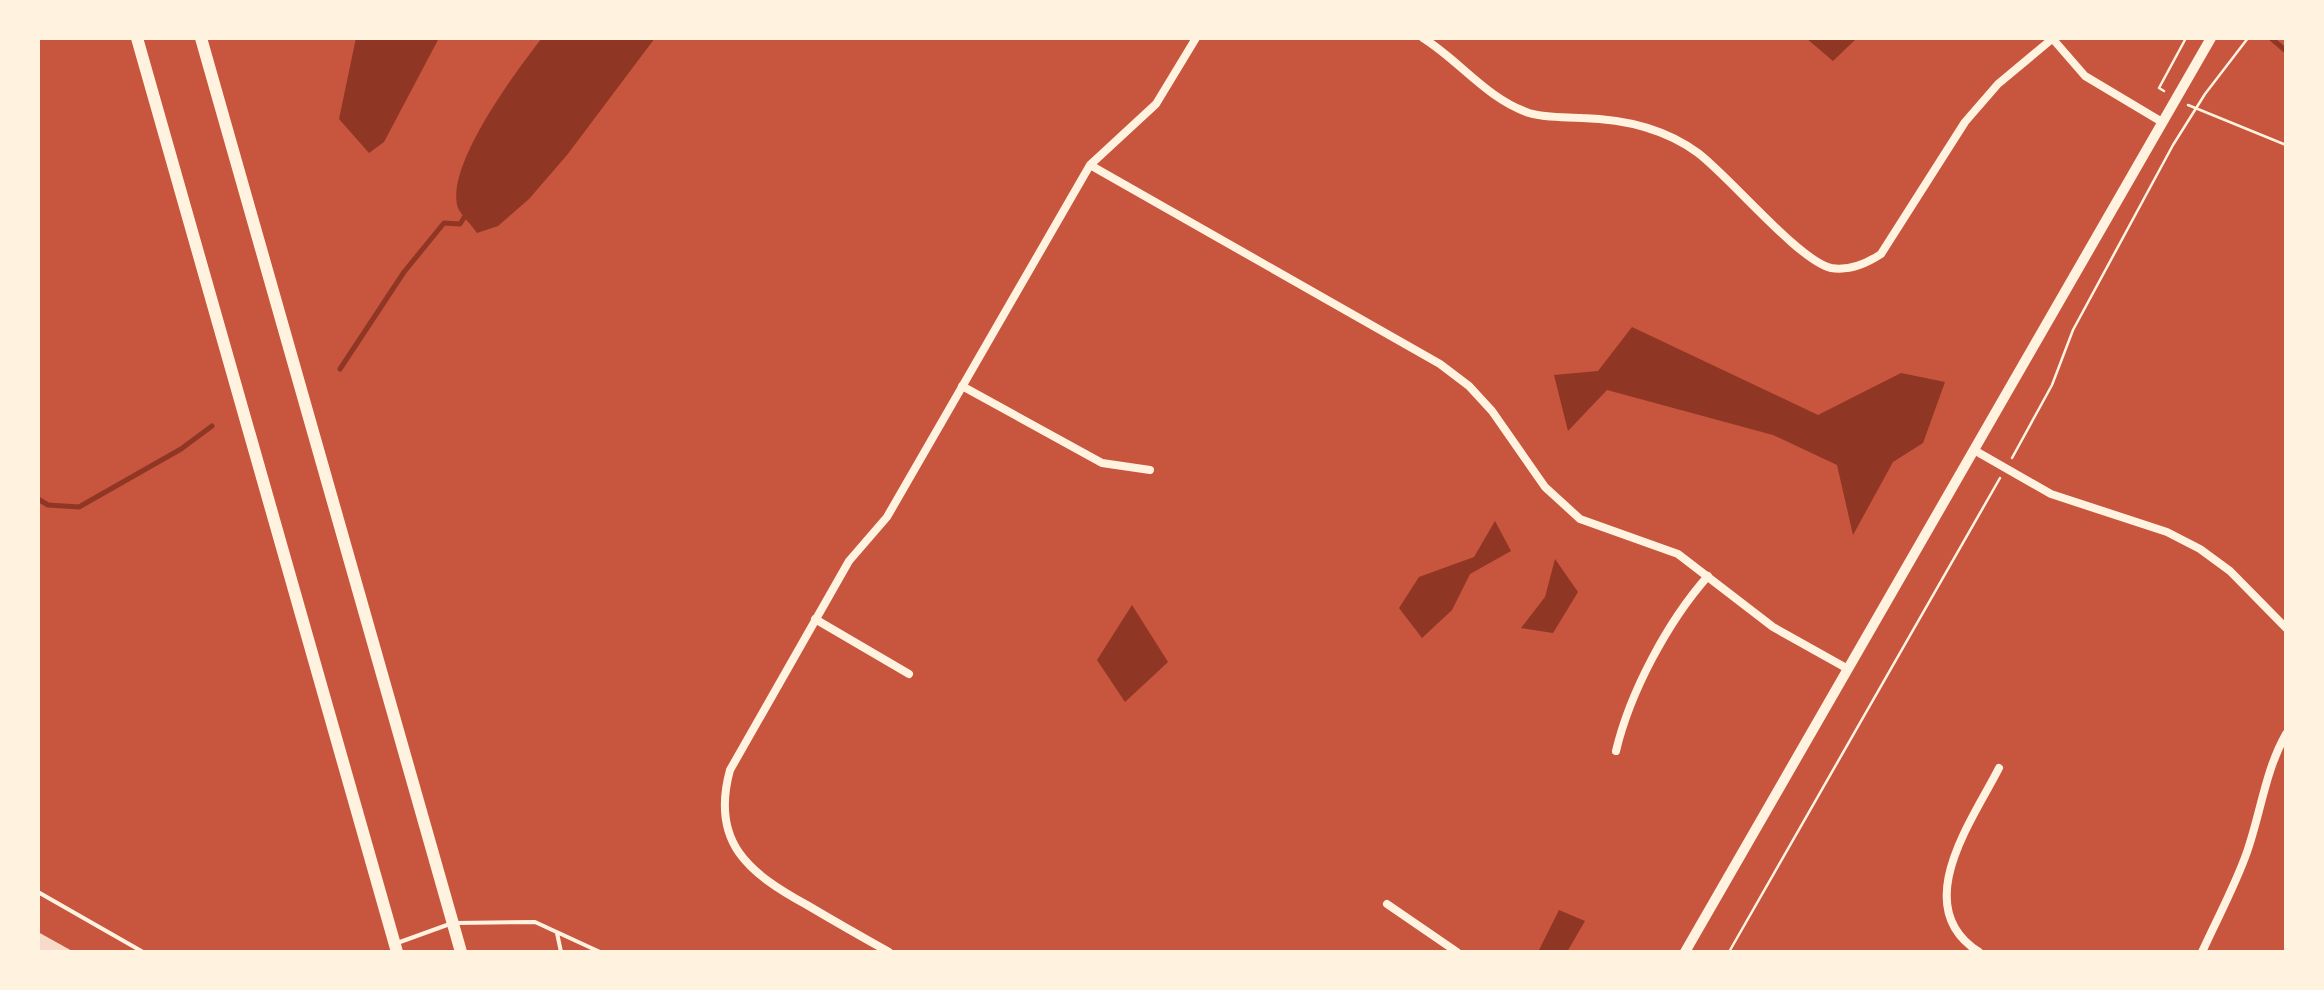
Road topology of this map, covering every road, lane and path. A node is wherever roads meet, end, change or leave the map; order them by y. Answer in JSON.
{"nodes":[{"id":1,"x":137,"y":38,"type":"edge"},
{"id":2,"x":202,"y":38,"type":"edge"},
{"id":3,"x":1196,"y":38,"type":"edge"},
{"id":4,"x":1423,"y":38,"type":"edge"},
{"id":5,"x":2052,"y":38,"type":"edge"},
{"id":6,"x":2186,"y":38,"type":"edge"},
{"id":7,"x":2210,"y":38,"type":"edge"},
{"id":8,"x":2248,"y":38,"type":"edge"},
{"id":9,"x":2175,"y":99,"type":"junction"},
{"id":10,"x":2195,"y":109,"type":"junction"},
{"id":11,"x":2162,"y":122,"type":"junction"},
{"id":12,"x":2286,"y":145,"type":"edge"},
{"id":13,"x":1090,"y":165,"type":"junction"},
{"id":14,"x":962,"y":386,"type":"junction"},
{"id":15,"x":1974,"y":450,"type":"junction"},
{"id":16,"x":1150,"y":470,"type":"dead end"},
{"id":17,"x":2005,"y":470,"type":"junction"},
{"id":18,"x":1708,"y":576,"type":"junction"},
{"id":19,"x":815,"y":619,"type":"junction"},
{"id":20,"x":2286,"y":628,"type":"edge"},
{"id":21,"x":1848,"y":669,"type":"junction"},
{"id":22,"x":909,"y":674,"type":"dead end"},
{"id":23,"x":2286,"y":734,"type":"edge"},
{"id":24,"x":1616,"y":751,"type":"dead end"},
{"id":25,"x":1998,"y":768,"type":"dead end"},
{"id":26,"x":38,"y":892,"type":"edge"},
{"id":27,"x":1386,"y":904,"type":"dead end"},
{"id":28,"x":453,"y":924,"type":"junction"},
{"id":29,"x":557,"y":932,"type":"junction"},
{"id":30,"x":396,"y":948,"type":"edge"},
{"id":31,"x":143,"y":952,"type":"edge"},
{"id":32,"x":461,"y":952,"type":"edge"},
{"id":33,"x":561,"y":952,"type":"edge"},
{"id":34,"x":600,"y":952,"type":"edge"},
{"id":35,"x":889,"y":952,"type":"edge"},
{"id":36,"x":1458,"y":952,"type":"edge"},
{"id":37,"x":1685,"y":952,"type":"edge"},
{"id":38,"x":1729,"y":952,"type":"edge"},
{"id":39,"x":1979,"y":952,"type":"edge"},
{"id":40,"x":2202,"y":952,"type":"edge"}],
"edges":[{"from":1,"to":30,"type":"main road"},
{"from":2,"to":28,"type":"main road"},
{"from":3,"to":13,"type":"street"},
{"from":4,"to":5,"type":"street"},
{"from":5,"to":11,"type":"street"},
{"from":6,"to":9,"type":"path"},
{"from":7,"to":9,"type":"street"},
{"from":8,"to":10,"type":"path"},
{"from":9,"to":10,"type":"path"},
{"from":9,"to":11,"type":"street"},
{"from":10,"to":12,"type":"path"},
{"from":10,"to":17,"type":"path"},
{"from":11,"to":15,"type":"street"},
{"from":13,"to":14,"type":"street"},
{"from":13,"to":18,"type":"street"},
{"from":14,"to":16,"type":"street"},
{"from":14,"to":19,"type":"street"},
{"from":15,"to":17,"type":"street"},
{"from":15,"to":21,"type":"street"},
{"from":17,"to":20,"type":"street"},
{"from":17,"to":38,"type":"path"},
{"from":18,"to":21,"type":"street"},
{"from":18,"to":24,"type":"street"},
{"from":19,"to":22,"type":"street"},
{"from":19,"to":35,"type":"street"},
{"from":21,"to":37,"type":"street"},
{"from":23,"to":40,"type":"street"},
{"from":25,"to":39,"type":"street"},
{"from":26,"to":31,"type":"lane"},
{"from":27,"to":36,"type":"street"},
{"from":28,"to":29,"type":"lane"},
{"from":28,"to":30,"type":"lane"},
{"from":28,"to":32,"type":"main road"},
{"from":29,"to":33,"type":"lane"},
{"from":29,"to":34,"type":"lane"}]}
